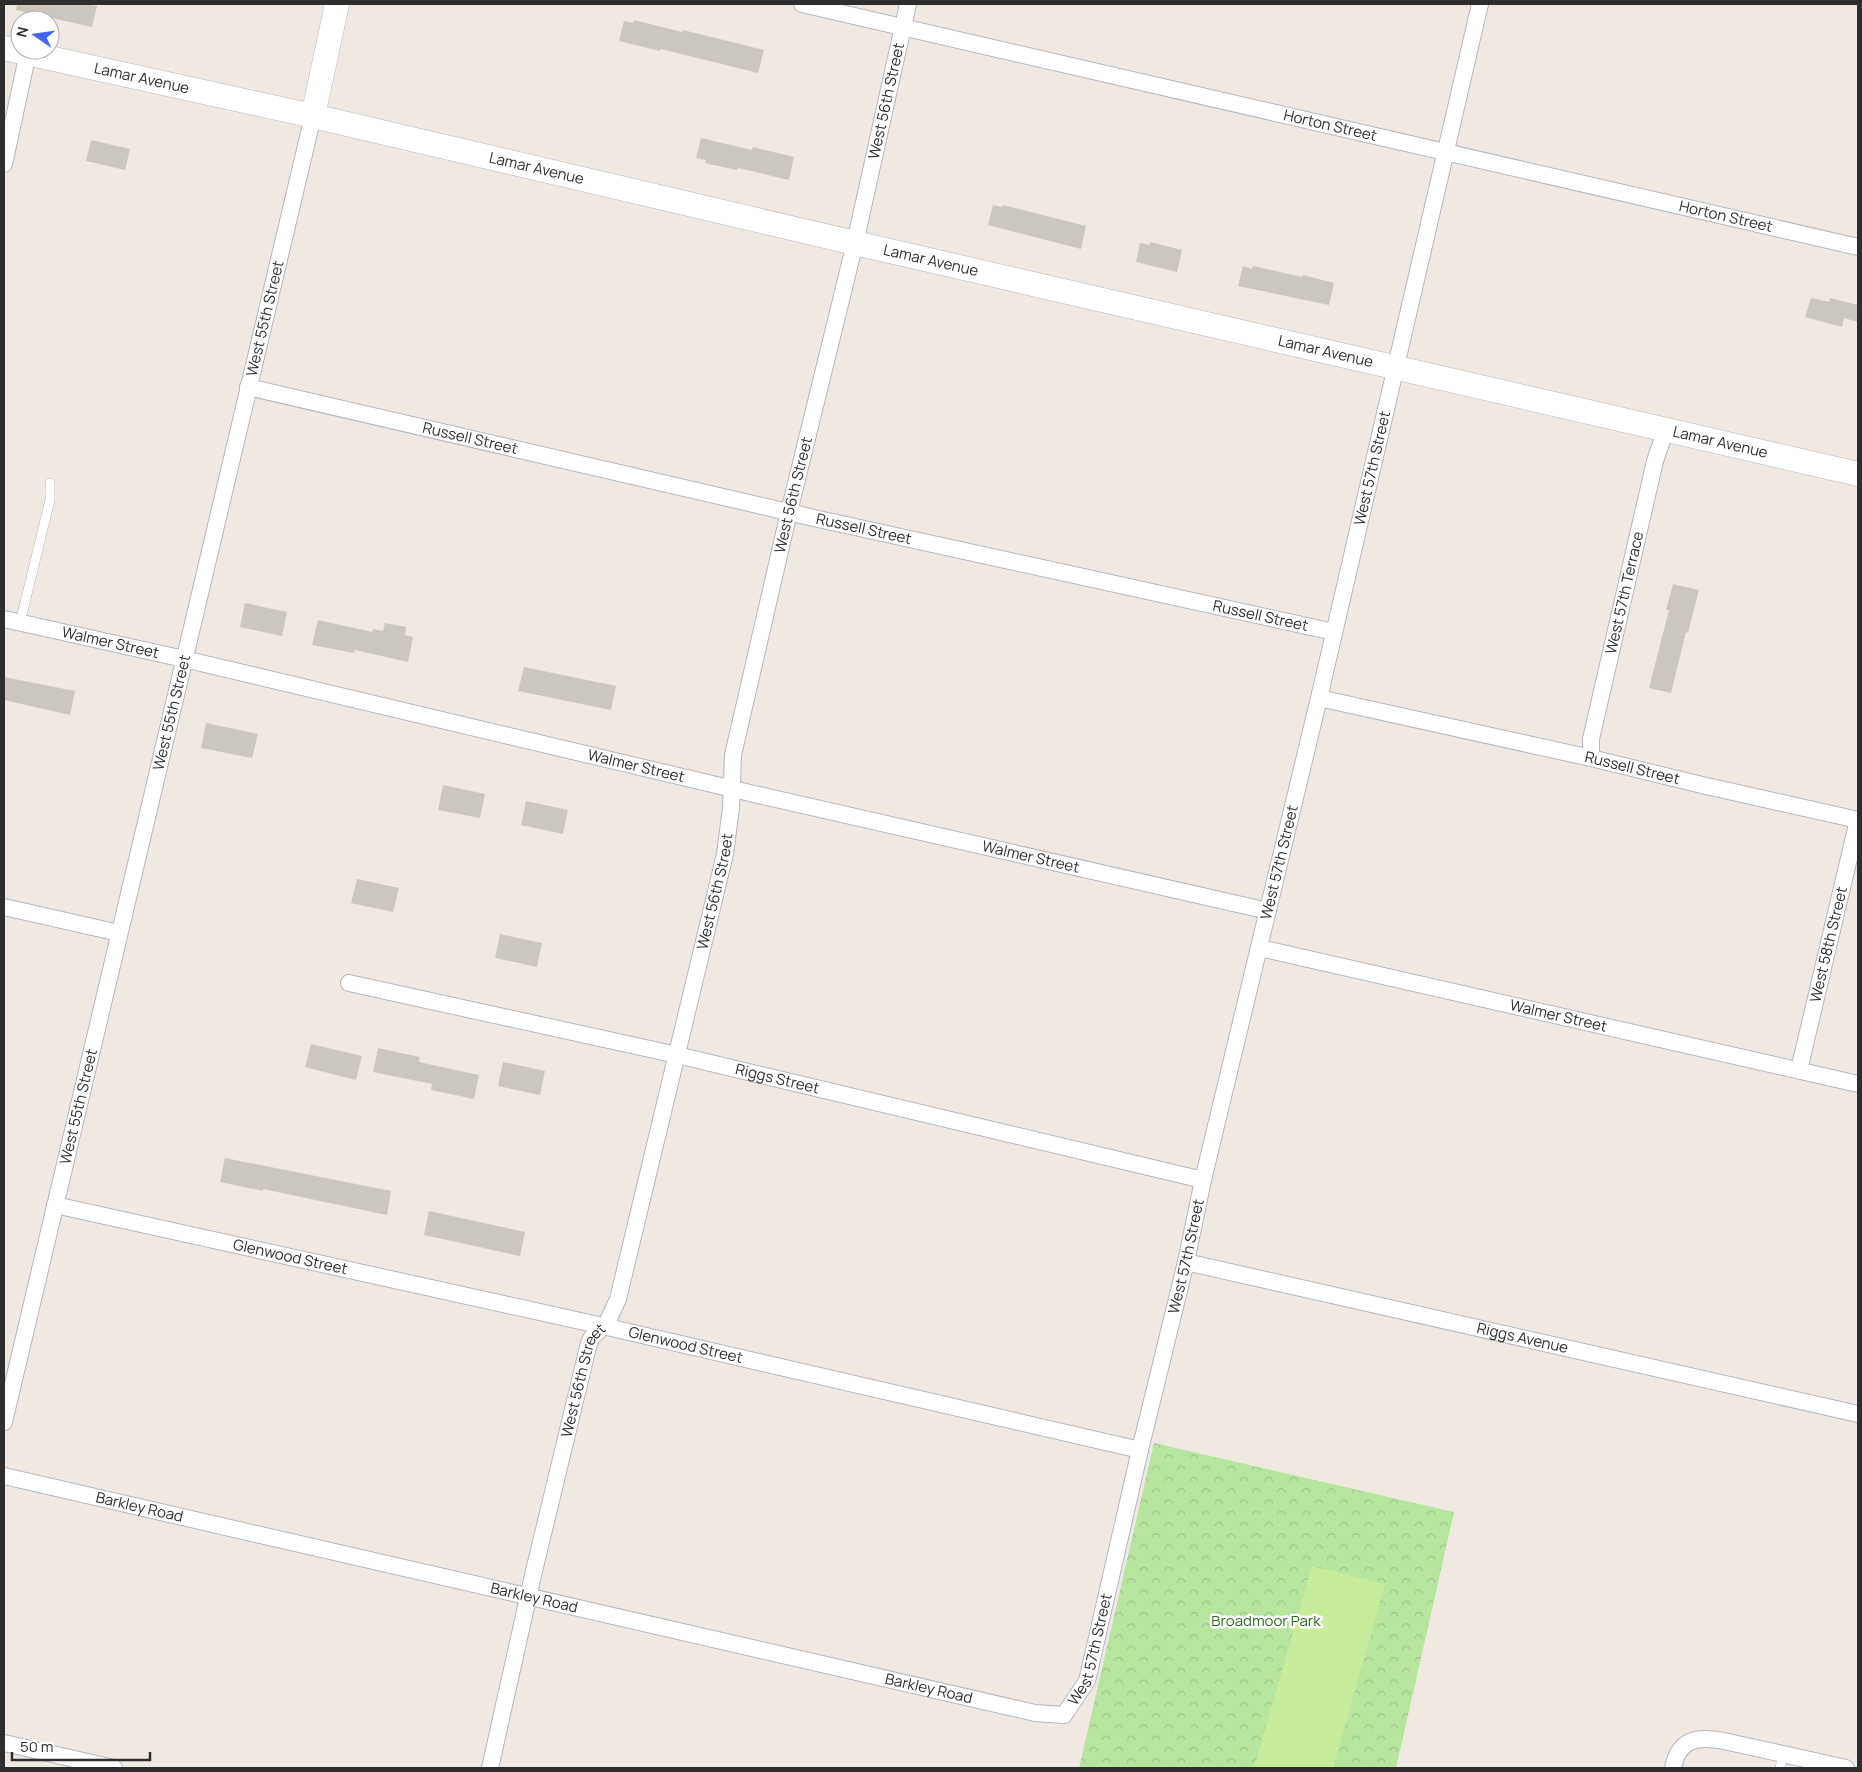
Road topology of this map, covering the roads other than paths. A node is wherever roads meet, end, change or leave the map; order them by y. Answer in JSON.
{"nodes":[{"id":1,"x":337,"y":4,"type":"edge"},
{"id":2,"x":802,"y":4,"type":"edge"},
{"id":3,"x":908,"y":4,"type":"edge"},
{"id":4,"x":1480,"y":4,"type":"edge"},
{"id":5,"x":902,"y":27,"type":"junction"},
{"id":6,"x":26,"y":60,"type":"edge"},
{"id":7,"x":60,"y":60,"type":"edge"},
{"id":8,"x":313,"y":116,"type":"junction"},
{"id":9,"x":1445,"y":153,"type":"junction"},
{"id":10,"x":4,"y":164,"type":"edge"},
{"id":11,"x":855,"y":243,"type":"junction"},
{"id":12,"x":1858,"y":246,"type":"edge"},
{"id":13,"x":1395,"y":368,"type":"junction"},
{"id":14,"x":248,"y":387,"type":"junction"},
{"id":15,"x":1666,"y":429,"type":"junction"},
{"id":16,"x":1858,"y":474,"type":"edge"},
{"id":17,"x":50,"y":483,"type":"dead end"},
{"id":18,"x":789,"y":512,"type":"junction"},
{"id":19,"x":4,"y":619,"type":"edge"},
{"id":20,"x":20,"y":623,"type":"junction"},
{"id":21,"x":1334,"y":632,"type":"junction"},
{"id":22,"x":184,"y":659,"type":"junction"},
{"id":23,"x":1319,"y":698,"type":"junction"},
{"id":24,"x":1591,"y":758,"type":"junction"},
{"id":25,"x":732,"y":788,"type":"junction"},
{"id":26,"x":1858,"y":820,"type":"edge"},
{"id":27,"x":4,"y":907,"type":"edge"},
{"id":28,"x":1268,"y":911,"type":"junction"},
{"id":29,"x":120,"y":933,"type":"junction"},
{"id":30,"x":1260,"y":948,"type":"junction"},
{"id":31,"x":349,"y":983,"type":"dead end"},
{"id":32,"x":677,"y":1056,"type":"junction"},
{"id":33,"x":1799,"y":1070,"type":"junction"},
{"id":34,"x":1858,"y":1084,"type":"edge"},
{"id":35,"x":1203,"y":1180,"type":"junction"},
{"id":36,"x":55,"y":1204,"type":"junction"},
{"id":37,"x":1186,"y":1262,"type":"junction"},
{"id":38,"x":603,"y":1326,"type":"junction"},
{"id":39,"x":1858,"y":1414,"type":"edge"},
{"id":40,"x":4,"y":1422,"type":"edge"},
{"id":41,"x":1140,"y":1450,"type":"junction"},
{"id":42,"x":4,"y":1476,"type":"edge"},
{"id":43,"x":529,"y":1596,"type":"junction"},
{"id":44,"x":1064,"y":1715,"type":"joint"},
{"id":45,"x":4,"y":1743,"type":"edge"},
{"id":46,"x":1781,"y":1761,"type":"edge"},
{"id":47,"x":114,"y":1768,"type":"edge"},
{"id":48,"x":490,"y":1768,"type":"edge"},
{"id":49,"x":1673,"y":1768,"type":"edge"},
{"id":50,"x":1846,"y":1768,"type":"edge"}],
"edges":[{"from":1,"to":8,"type":"street","name":"West 55th Street"},
{"from":2,"to":5,"type":"street","name":"Horton Street"},
{"from":3,"to":5,"type":"street","name":"West 56th Street"},
{"from":4,"to":9,"type":"street","name":"West 57th Street"},
{"from":5,"to":9,"type":"street","name":"Horton Street"},
{"from":5,"to":11,"type":"street","name":"West 56th Street"},
{"from":6,"to":10,"type":"street"},
{"from":7,"to":8,"type":"street","name":"Lamar Avenue"},
{"from":8,"to":11,"type":"street","name":"Lamar Avenue"},
{"from":8,"to":14,"type":"street","name":"West 55th Street"},
{"from":9,"to":12,"type":"street","name":"Horton Street"},
{"from":9,"to":13,"type":"street","name":"West 57th Street"},
{"from":11,"to":13,"type":"street","name":"Lamar Avenue"},
{"from":11,"to":18,"type":"street","name":"West 56th Street"},
{"from":13,"to":15,"type":"street","name":"Lamar Avenue"},
{"from":13,"to":21,"type":"street","name":"West 57th Street"},
{"from":14,"to":18,"type":"street","name":"Russell Street"},
{"from":14,"to":22,"type":"street","name":"West 55th Street"},
{"from":15,"to":16,"type":"street","name":"Lamar Avenue"},
{"from":15,"to":24,"type":"street","name":"West 57th Terrace"},
{"from":17,"to":20,"type":"lane"},
{"from":18,"to":21,"type":"street","name":"Russell Street"},
{"from":18,"to":25,"type":"street","name":"West 56th Street"},
{"from":19,"to":20,"type":"street","name":"Walmer Street"},
{"from":20,"to":22,"type":"street","name":"Walmer Street"},
{"from":21,"to":23,"type":"street","name":"West 57th Street"},
{"from":22,"to":25,"type":"street","name":"Walmer Street"},
{"from":22,"to":29,"type":"street","name":"West 55th Street"},
{"from":23,"to":24,"type":"street","name":"Russell Street"},
{"from":23,"to":28,"type":"street","name":"West 57th Street"},
{"from":24,"to":26,"type":"street","name":"Russell Street"},
{"from":25,"to":28,"type":"street","name":"Walmer Street"},
{"from":25,"to":32,"type":"street","name":"West 56th Street"},
{"from":26,"to":33,"type":"street","name":"West 58th Street"},
{"from":27,"to":29,"type":"street"},
{"from":28,"to":30,"type":"street","name":"West 57th Street"},
{"from":29,"to":36,"type":"street","name":"West 55th Street"},
{"from":30,"to":33,"type":"street","name":"Walmer Street"},
{"from":30,"to":35,"type":"street","name":"West 57th Street"},
{"from":31,"to":32,"type":"street","name":"Riggs Street"},
{"from":32,"to":35,"type":"street","name":"Riggs Street"},
{"from":32,"to":38,"type":"street","name":"West 56th Street"},
{"from":33,"to":34,"type":"street","name":"Walmer Street"},
{"from":35,"to":37,"type":"street","name":"West 57th Street"},
{"from":36,"to":38,"type":"street","name":"Glenwood Street"},
{"from":36,"to":40,"type":"street","name":"West 55th Street"},
{"from":37,"to":39,"type":"street","name":"Riggs Avenue"},
{"from":37,"to":41,"type":"street","name":"West 57th Street"},
{"from":38,"to":41,"type":"street","name":"Glenwood Street"},
{"from":38,"to":43,"type":"street","name":"West 56th Street"},
{"from":41,"to":44,"type":"street","name":"West 57th Street"},
{"from":42,"to":43,"type":"street","name":"Barkley Road"},
{"from":43,"to":44,"type":"street","name":"Barkley Road"},
{"from":43,"to":48,"type":"street","name":"West 56th Street"},
{"from":45,"to":47,"type":"street"},
{"from":46,"to":49,"type":"street"},
{"from":46,"to":50,"type":"street"}]}
